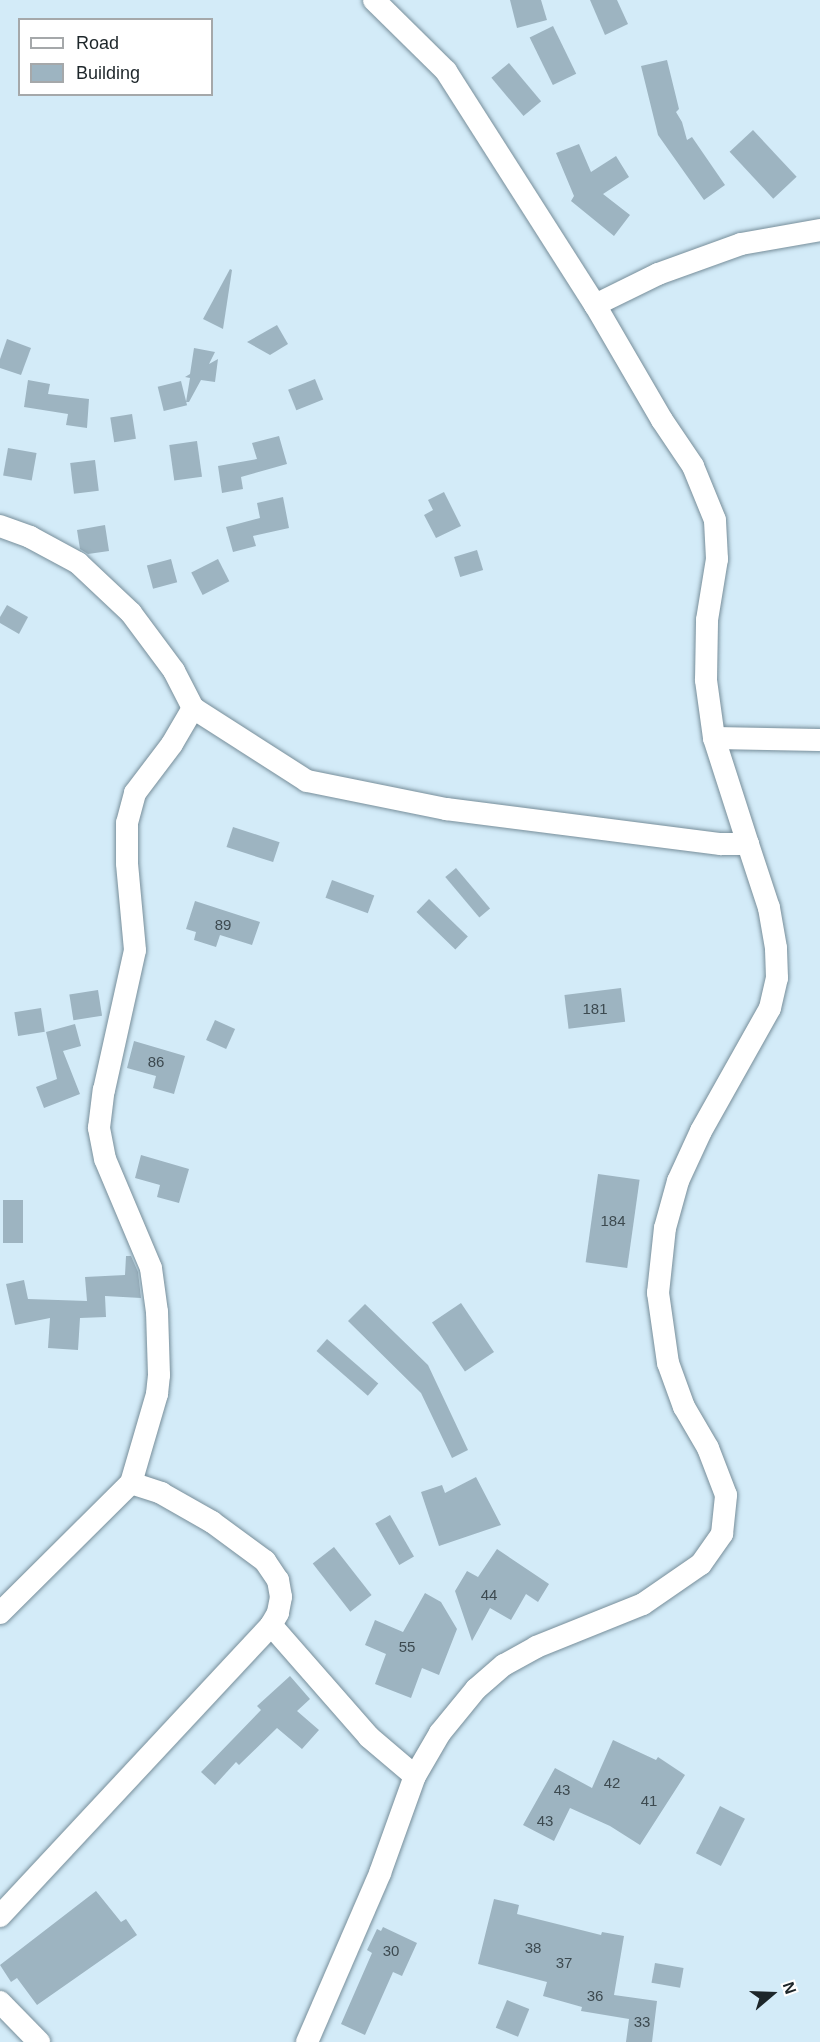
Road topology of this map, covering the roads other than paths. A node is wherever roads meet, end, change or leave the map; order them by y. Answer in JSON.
{"nodes":[{"id":1,"x":374,"y":0,"type":"edge"},
{"id":2,"x":820,"y":230,"type":"edge"},
{"id":3,"x":595,"y":305,"type":"junction"},
{"id":4,"x":0,"y":526,"type":"edge"},
{"id":5,"x":194,"y":708,"type":"junction"},
{"id":6,"x":714,"y":738,"type":"junction"},
{"id":7,"x":820,"y":740,"type":"edge"},
{"id":8,"x":748,"y":844,"type":"junction"},
{"id":9,"x":131,"y":1483,"type":"junction"},
{"id":10,"x":0,"y":1613,"type":"edge"},
{"id":11,"x":271,"y":1625,"type":"junction"},
{"id":12,"x":415,"y":1776,"type":"junction"},
{"id":13,"x":0,"y":1916,"type":"edge"},
{"id":14,"x":0,"y":2002,"type":"edge"},
{"id":15,"x":39,"y":2042,"type":"edge"},
{"id":16,"x":307,"y":2042,"type":"edge"}],
"edges":[{"from":1,"to":3,"type":"street"},
{"from":2,"to":3,"type":"street"},
{"from":3,"to":6,"type":"street"},
{"from":4,"to":5,"type":"street"},
{"from":5,"to":8,"type":"street"},
{"from":5,"to":9,"type":"street"},
{"from":6,"to":7,"type":"street"},
{"from":6,"to":8,"type":"street"},
{"from":8,"to":12,"type":"street"},
{"from":9,"to":10,"type":"street"},
{"from":9,"to":11,"type":"street"},
{"from":11,"to":12,"type":"street"},
{"from":11,"to":13,"type":"street"},
{"from":12,"to":16,"type":"street"},
{"from":14,"to":15,"type":"street"}]}
